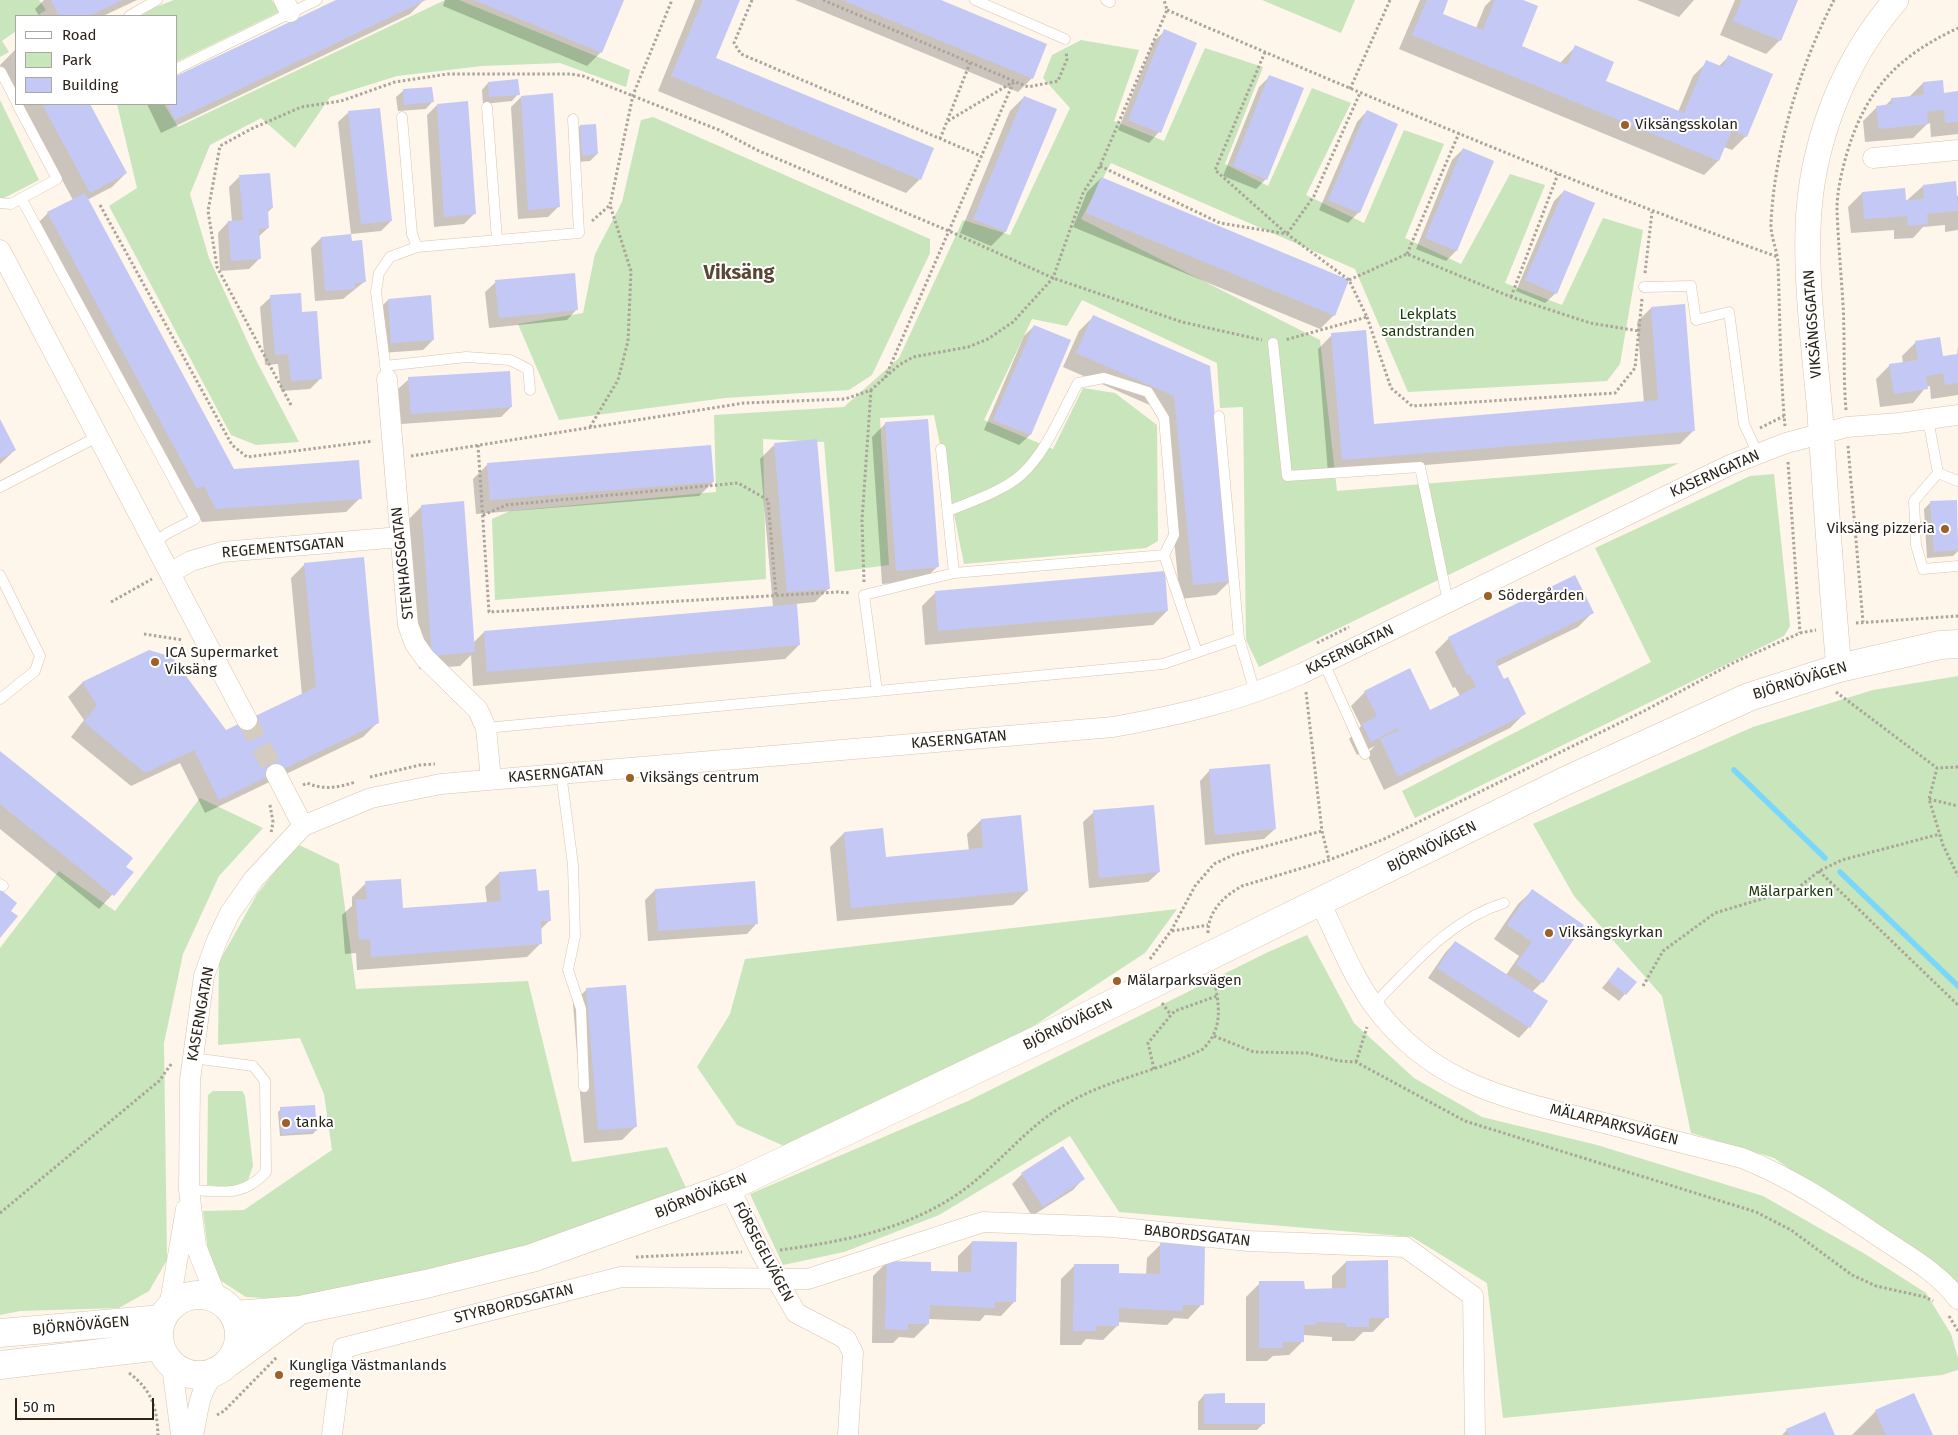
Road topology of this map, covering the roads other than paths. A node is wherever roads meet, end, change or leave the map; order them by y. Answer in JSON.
{"nodes":[{"id":1,"x":157,"y":0,"type":"edge"},
{"id":2,"x":317,"y":0,"type":"edge"},
{"id":3,"x":975,"y":0,"type":"edge"},
{"id":4,"x":1896,"y":0,"type":"edge"},
{"id":5,"x":287,"y":6,"type":"edge"},
{"id":6,"x":131,"y":15,"type":"edge"},
{"id":7,"x":1065,"y":39,"type":"road end"},
{"id":8,"x":178,"y":68,"type":"edge"},
{"id":9,"x":1,"y":72,"type":"edge"},
{"id":10,"x":15,"y":99,"type":"edge"},
{"id":11,"x":18,"y":105,"type":"edge"},
{"id":12,"x":487,"y":107,"type":"dead end"},
{"id":13,"x":402,"y":117,"type":"dead end"},
{"id":14,"x":573,"y":119,"type":"dead end"},
{"id":15,"x":1958,"y":150,"type":"edge"},
{"id":16,"x":1873,"y":158,"type":"dead end"},
{"id":17,"x":21,"y":198,"type":"junction"},
{"id":18,"x":0,"y":203,"type":"edge"},
{"id":19,"x":497,"y":240,"type":"junction"},
{"id":20,"x":417,"y":247,"type":"junction"},
{"id":21,"x":0,"y":250,"type":"edge"},
{"id":22,"x":1644,"y":287,"type":"road end"},
{"id":23,"x":1274,"y":343,"type":"road end"},
{"id":24,"x":386,"y":373,"type":"junction"},
{"id":25,"x":530,"y":390,"type":"dead end"},
{"id":26,"x":1958,"y":415,"type":"edge"},
{"id":27,"x":1219,"y":416,"type":"dead end"},
{"id":28,"x":1928,"y":419,"type":"junction"},
{"id":29,"x":1821,"y":433,"type":"junction"},
{"id":30,"x":99,"y":436,"type":"junction"},
{"id":31,"x":941,"y":448,"type":"dead end"},
{"id":32,"x":1758,"y":454,"type":"junction"},
{"id":33,"x":1938,"y":473,"type":"junction"},
{"id":34,"x":1958,"y":481,"type":"edge"},
{"id":35,"x":0,"y":487,"type":"edge"},
{"id":36,"x":948,"y":511,"type":"junction"},
{"id":37,"x":400,"y":537,"type":"junction"},
{"id":38,"x":155,"y":544,"type":"junction"},
{"id":39,"x":1164,"y":555,"type":"junction"},
{"id":40,"x":1958,"y":566,"type":"edge"},
{"id":41,"x":170,"y":573,"type":"junction"},
{"id":42,"x":954,"y":573,"type":"junction"},
{"id":43,"x":0,"y":575,"type":"edge"},
{"id":44,"x":1448,"y":602,"type":"junction"},
{"id":45,"x":1239,"y":638,"type":"junction"},
{"id":46,"x":1958,"y":644,"type":"edge"},
{"id":47,"x":1197,"y":652,"type":"junction"},
{"id":48,"x":1324,"y":663,"type":"junction"},
{"id":49,"x":1834,"y":678,"type":"junction"},
{"id":50,"x":877,"y":691,"type":"junction"},
{"id":51,"x":1255,"y":693,"type":"junction"},
{"id":52,"x":0,"y":699,"type":"edge"},
{"id":53,"x":247,"y":720,"type":"tunnel mouth"},
{"id":54,"x":486,"y":728,"type":"junction"},
{"id":55,"x":1364,"y":754,"type":"dead end"},
{"id":56,"x":561,"y":773,"type":"junction"},
{"id":57,"x":276,"y":774,"type":"tunnel mouth"},
{"id":58,"x":490,"y":779,"type":"junction"},
{"id":59,"x":303,"y":826,"type":"junction"},
{"id":60,"x":1320,"y":902,"type":"junction"},
{"id":61,"x":1504,"y":903,"type":"dead end"},
{"id":62,"x":1374,"y":1004,"type":"junction"},
{"id":63,"x":184,"y":1057,"type":"junction"},
{"id":64,"x":584,"y":1087,"type":"dead end"},
{"id":65,"x":729,"y":1187,"type":"junction"},
{"id":66,"x":189,"y":1190,"type":"junction"},
{"id":67,"x":775,"y":1277,"type":"junction"},
{"id":68,"x":1951,"y":1304,"type":"edge"},
{"id":69,"x":225,"y":1307,"type":"junction"},
{"id":70,"x":300,"y":1310,"type":"junction"},
{"id":71,"x":166,"y":1313,"type":"junction"},
{"id":72,"x":0,"y":1333,"type":"edge"},
{"id":73,"x":166,"y":1356,"type":"junction"},
{"id":74,"x":0,"y":1365,"type":"edge"},
{"id":75,"x":222,"y":1368,"type":"junction"},
{"id":76,"x":188,"y":1427,"type":"edge"},
{"id":77,"x":332,"y":1435,"type":"edge"},
{"id":78,"x":848,"y":1435,"type":"edge"},
{"id":79,"x":1475,"y":1435,"type":"edge"}],
"edges":[{"from":1,"to":6,"type":"lane"},
{"from":2,"to":5,"type":"lane"},
{"from":3,"to":7,"type":"lane"},
{"from":4,"to":29,"type":"street","name":"VIKSÄNGSGATAN"},
{"from":5,"to":8,"type":"lane"},
{"from":9,"to":10,"type":"lane"},
{"from":11,"to":17,"type":"lane"},
{"from":12,"to":19,"type":"lane"},
{"from":13,"to":20,"type":"lane"},
{"from":14,"to":19,"type":"lane"},
{"from":15,"to":16,"type":"street"},
{"from":17,"to":18,"type":"lane"},
{"from":17,"to":38,"type":"lane"},
{"from":19,"to":20,"type":"lane"},
{"from":20,"to":24,"type":"lane"},
{"from":21,"to":30,"type":"street"},
{"from":22,"to":32,"type":"lane"},
{"from":23,"to":44,"type":"lane"},
{"from":24,"to":25,"type":"lane"},
{"from":24,"to":37,"type":"street","name":"STENHAGSGATAN"},
{"from":26,"to":28,"type":"street","name":"KASERNGATAN"},
{"from":27,"to":45,"type":"lane"},
{"from":28,"to":29,"type":"street","name":"KASERNGATAN"},
{"from":28,"to":33,"type":"lane"},
{"from":29,"to":32,"type":"street","name":"KASERNGATAN"},
{"from":29,"to":49,"type":"street","name":"VIKSÄNGSGATAN"},
{"from":30,"to":35,"type":"lane"},
{"from":30,"to":38,"type":"street"},
{"from":31,"to":36,"type":"lane"},
{"from":32,"to":44,"type":"street","name":"KASERNGATAN"},
{"from":33,"to":34,"type":"lane"},
{"from":33,"to":40,"type":"lane"},
{"from":36,"to":39,"type":"lane"},
{"from":36,"to":42,"type":"lane"},
{"from":37,"to":41,"type":"street","name":"REGEMENTSGATAN"},
{"from":37,"to":54,"type":"street","name":"STENHAGSGATAN"},
{"from":38,"to":41,"type":"street"},
{"from":39,"to":42,"type":"lane"},
{"from":39,"to":47,"type":"lane"},
{"from":41,"to":53,"type":"street"},
{"from":42,"to":50,"type":"lane"},
{"from":43,"to":52,"type":"lane"},
{"from":44,"to":48,"type":"street","name":"KASERNGATAN"},
{"from":45,"to":47,"type":"lane"},
{"from":45,"to":51,"type":"lane"},
{"from":46,"to":49,"type":"main road","name":"BJÖRNÖVÄGEN"},
{"from":47,"to":50,"type":"lane"},
{"from":48,"to":51,"type":"street","name":"KASERNGATAN"},
{"from":48,"to":55,"type":"lane"},
{"from":49,"to":60,"type":"main road","name":"BJÖRNÖVÄGEN"},
{"from":50,"to":54,"type":"lane"},
{"from":51,"to":56,"type":"street","name":"KASERNGATAN"},
{"from":54,"to":58,"type":"street","name":"STENHAGSGATAN"},
{"from":56,"to":58,"type":"street","name":"KASERNGATAN"},
{"from":56,"to":64,"type":"lane"},
{"from":57,"to":59,"type":"street"},
{"from":58,"to":59,"type":"street","name":"KASERNGATAN"},
{"from":59,"to":63,"type":"street","name":"KASERNGATAN"},
{"from":60,"to":62,"type":"street","name":"MÄLARPARKSVÄGEN"},
{"from":60,"to":65,"type":"main road","name":"BJÖRNÖVÄGEN"},
{"from":61,"to":62,"type":"lane"},
{"from":62,"to":68,"type":"street","name":"MÄLARPARKSVÄGEN"},
{"from":63,"to":66,"type":"street","name":"KASERNGATAN"},
{"from":63,"to":66,"type":"lane"},
{"from":65,"to":67,"type":"street","name":"FÖRSEGELVÄGEN"},
{"from":65,"to":70,"type":"main road","name":"BJÖRNÖVÄGEN"},
{"from":66,"to":69,"type":"street","name":"KASERNGATAN"},
{"from":66,"to":71,"type":"street","name":"KASERNGATAN"},
{"from":67,"to":77,"type":"street","name":"STYRBORDSGATAN"},
{"from":67,"to":78,"type":"street","name":"FÖRSEGELVÄGEN"},
{"from":67,"to":79,"type":"street","name":"BABORDSGATAN"},
{"from":69,"to":70,"type":"main road","name":"BJÖRNÖVÄGEN"},
{"from":69,"to":71,"type":"main road"},
{"from":69,"to":75,"type":"main road"},
{"from":70,"to":75,"type":"main road","name":"BJÖRNÖVÄGEN"},
{"from":71,"to":72,"type":"main road","name":"BJÖRNÖVÄGEN"},
{"from":71,"to":73,"type":"main road"},
{"from":73,"to":74,"type":"main road","name":"BJÖRNÖVÄGEN"},
{"from":73,"to":75,"type":"main road"},
{"from":73,"to":76,"type":"street"},
{"from":75,"to":76,"type":"street"}]}
